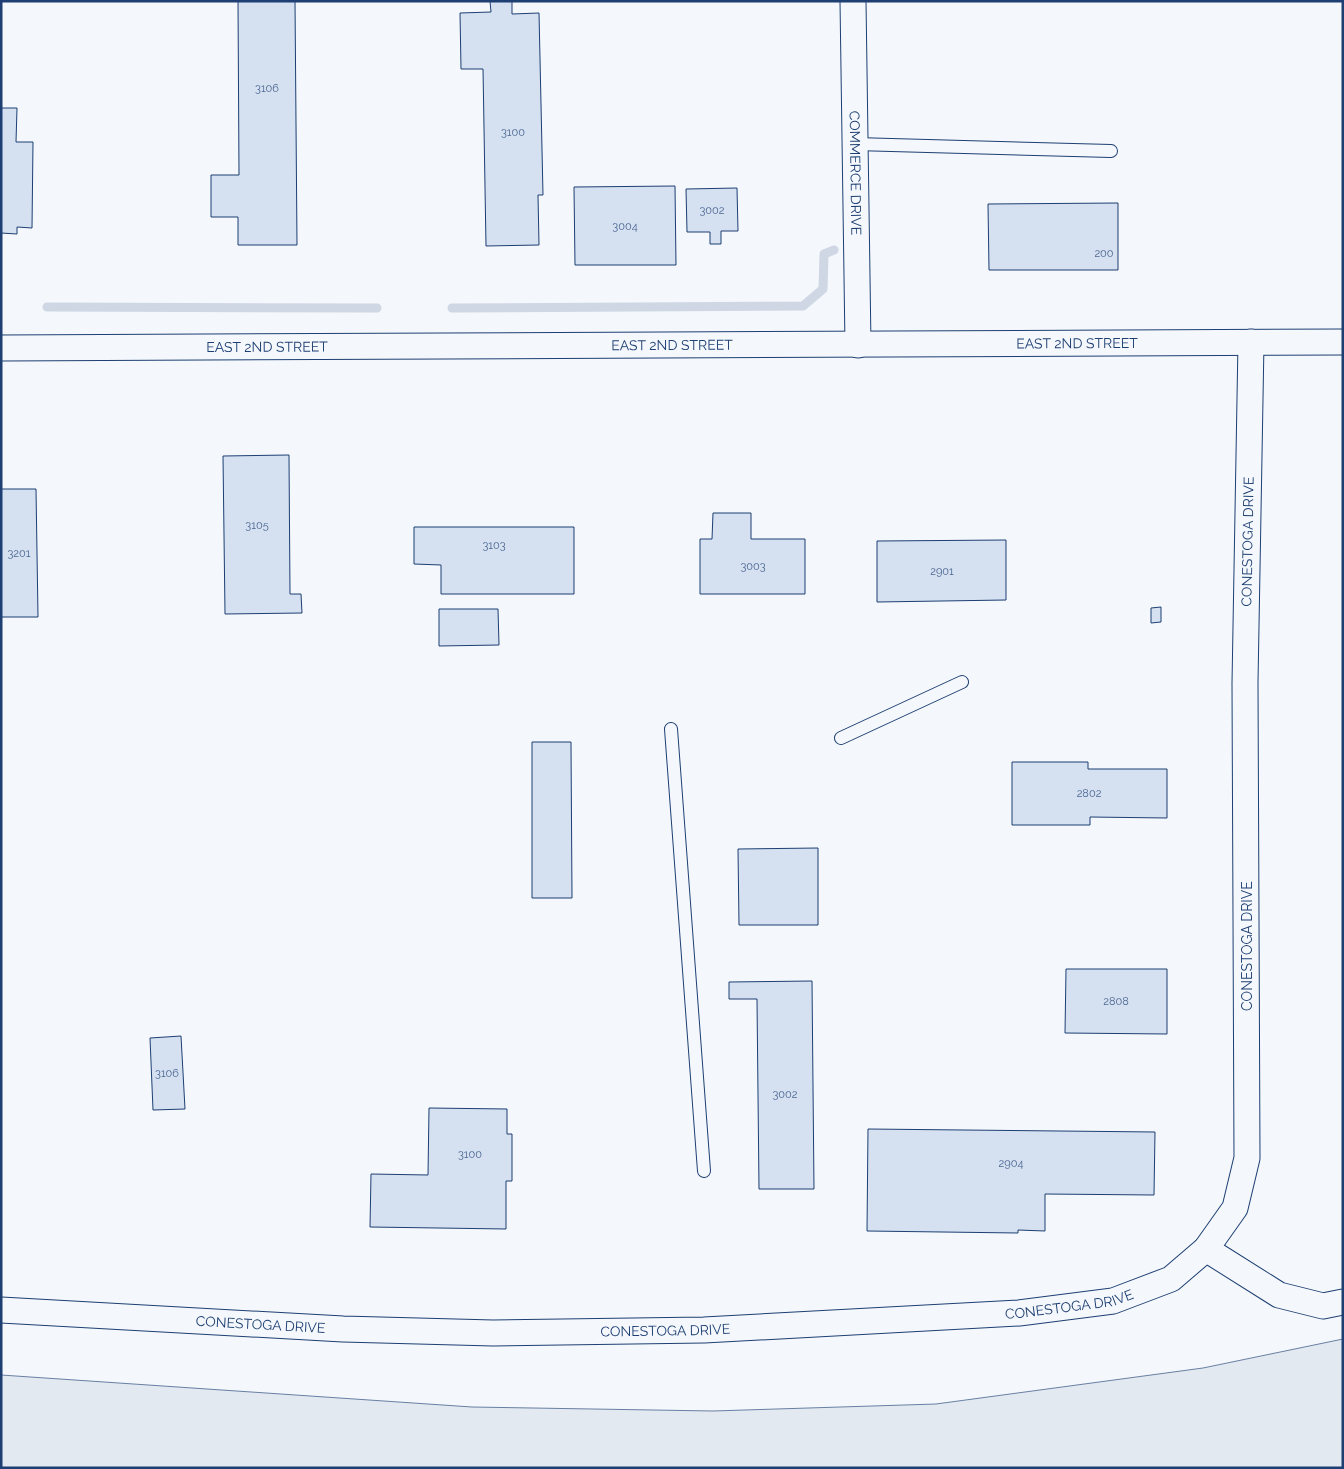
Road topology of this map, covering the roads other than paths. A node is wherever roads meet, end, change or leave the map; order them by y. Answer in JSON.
{"nodes":[{"id":1,"x":853,"y":1,"type":"edge"},
{"id":2,"x":855,"y":144,"type":"junction"},
{"id":3,"x":1111,"y":151,"type":"dead end"},
{"id":4,"x":1251,"y":342,"type":"junction"},
{"id":5,"x":1343,"y":342,"type":"edge"},
{"id":6,"x":858,"y":345,"type":"junction"},
{"id":7,"x":1,"y":348,"type":"edge"},
{"id":8,"x":962,"y":682,"type":"dead end"},
{"id":9,"x":671,"y":729,"type":"dead end"},
{"id":10,"x":841,"y":738,"type":"dead end"},
{"id":11,"x":704,"y":1171,"type":"dead end"},
{"id":12,"x":1206,"y":1249,"type":"junction"},
{"id":13,"x":1343,"y":1302,"type":"edge"},
{"id":14,"x":1,"y":1310,"type":"edge"}],
"edges":[{"from":1,"to":2,"type":"street","name":"COMMERCE DRIVE"},
{"from":2,"to":3,"type":"lane"},
{"from":2,"to":6,"type":"street","name":"COMMERCE DRIVE"},
{"from":4,"to":5,"type":"street","name":"EAST 2ND STREET"},
{"from":4,"to":6,"type":"street","name":"EAST 2ND STREET"},
{"from":4,"to":12,"type":"street","name":"CONESTOGA DRIVE"},
{"from":6,"to":7,"type":"street","name":"EAST 2ND STREET"},
{"from":8,"to":10,"type":"lane"},
{"from":9,"to":11,"type":"lane"},
{"from":12,"to":13,"type":"street"},
{"from":12,"to":14,"type":"street","name":"CONESTOGA DRIVE"}]}
